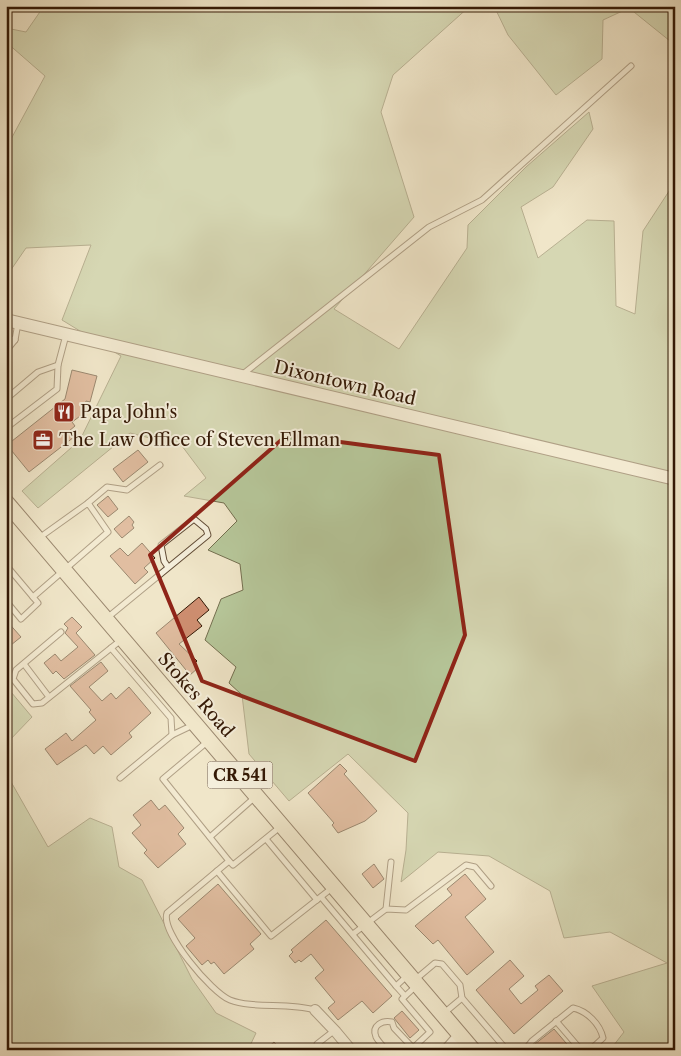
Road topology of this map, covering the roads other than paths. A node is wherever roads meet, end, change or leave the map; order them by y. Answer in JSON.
{"nodes":[{"id":1,"x":631,"y":66,"type":"dead end"},
{"id":2,"x":12,"y":322,"type":"edge"},
{"id":3,"x":66,"y":335,"type":"junction"},
{"id":4,"x":6,"y":338,"type":"edge"},
{"id":5,"x":15,"y":340,"type":"junction"},
{"id":6,"x":6,"y":351,"type":"edge"},
{"id":7,"x":58,"y":365,"type":"junction"},
{"id":8,"x":241,"y":376,"type":"junction"},
{"id":9,"x":6,"y":399,"type":"edge"},
{"id":10,"x":6,"y":428,"type":"edge"},
{"id":11,"x":160,"y":465,"type":"dead end"},
{"id":12,"x":675,"y":479,"type":"edge"},
{"id":13,"x":6,"y":502,"type":"edge"},
{"id":14,"x":88,"y":503,"type":"junction"},
{"id":15,"x":38,"y":538,"type":"junction"},
{"id":16,"x":6,"y":565,"type":"edge"},
{"id":17,"x":168,"y":567,"type":"junction"},
{"id":18,"x":64,"y":570,"type":"junction"},
{"id":19,"x":11,"y":571,"type":"junction"},
{"id":20,"x":6,"y":575,"type":"edge"},
{"id":21,"x":33,"y":597,"type":"junction"},
{"id":22,"x":6,"y":600,"type":"edge"},
{"id":23,"x":106,"y":619,"type":"junction"},
{"id":24,"x":61,"y":632,"type":"dead end"},
{"id":25,"x":117,"y":643,"type":"junction"},
{"id":26,"x":24,"y":664,"type":"junction"},
{"id":27,"x":142,"y":673,"type":"junction"},
{"id":28,"x":50,"y":697,"type":"junction"},
{"id":29,"x":186,"y":711,"type":"junction"},
{"id":30,"x":171,"y":718,"type":"junction"},
{"id":31,"x":196,"y":724,"type":"junction"},
{"id":32,"x":172,"y":735,"type":"junction"},
{"id":33,"x":210,"y":740,"type":"junction"},
{"id":34,"x":120,"y":778,"type":"dead end"},
{"id":35,"x":257,"y":796,"type":"junction"},
{"id":36,"x":283,"y":826,"type":"junction"},
{"id":37,"x":210,"y":837,"type":"junction"},
{"id":38,"x":266,"y":839,"type":"junction"},
{"id":39,"x":229,"y":861,"type":"junction"},
{"id":40,"x":391,"y":862,"type":"dead end"},
{"id":41,"x":217,"y":871,"type":"junction"},
{"id":42,"x":334,"y":886,"type":"junction"},
{"id":43,"x":492,"y":886,"type":"dead end"},
{"id":44,"x":319,"y":898,"type":"junction"},
{"id":45,"x":386,"y":909,"type":"junction"},
{"id":46,"x":366,"y":924,"type":"junction"},
{"id":47,"x":353,"y":934,"type":"junction"},
{"id":48,"x":413,"y":980,"type":"junction"},
{"id":49,"x":396,"y":986,"type":"junction"},
{"id":50,"x":405,"y":996,"type":"junction"},
{"id":51,"x":462,"y":998,"type":"junction"},
{"id":52,"x":315,"y":1010,"type":"joint"},
{"id":53,"x":443,"y":1014,"type":"junction"},
{"id":54,"x":556,"y":1020,"type":"junction"},
{"id":55,"x":335,"y":1030,"type":"junction"},
{"id":56,"x":460,"y":1034,"type":"junction"},
{"id":57,"x":414,"y":1049,"type":"edge"},
{"id":58,"x":504,"y":1049,"type":"edge"},
{"id":59,"x":317,"y":1050,"type":"edge"},
{"id":60,"x":351,"y":1050,"type":"edge"},
{"id":61,"x":386,"y":1050,"type":"edge"},
{"id":62,"x":446,"y":1050,"type":"edge"},
{"id":63,"x":473,"y":1050,"type":"edge"},
{"id":64,"x":525,"y":1050,"type":"edge"},
{"id":65,"x":581,"y":1050,"type":"edge"},
{"id":66,"x":590,"y":1050,"type":"edge"}],
"edges":[{"from":1,"to":8,"type":"lane"},
{"from":2,"to":3,"type":"street","name":"Dixontown Road"},
{"from":2,"to":5,"type":"lane"},
{"from":3,"to":7,"type":"lane"},
{"from":3,"to":8,"type":"street","name":"Dixontown Road"},
{"from":4,"to":5,"type":"lane"},
{"from":5,"to":6,"type":"lane"},
{"from":7,"to":9,"type":"lane"},
{"from":7,"to":10,"type":"lane"},
{"from":8,"to":12,"type":"street","name":"Dixontown Road"},
{"from":11,"to":14,"type":"lane"},
{"from":13,"to":15,"type":"main road","name":"Stokes Road","number":"CR 541"},
{"from":14,"to":15,"type":"lane"},
{"from":14,"to":18,"type":"lane"},
{"from":15,"to":18,"type":"main road","name":"Stokes Road","number":"CR 541"},
{"from":16,"to":19,"type":"lane"},
{"from":17,"to":17,"type":"lane"},
{"from":17,"to":23,"type":"lane"},
{"from":18,"to":21,"type":"lane"},
{"from":18,"to":23,"type":"main road","name":"Stokes Road","number":"CR 541"},
{"from":19,"to":20,"type":"lane"},
{"from":19,"to":21,"type":"lane"},
{"from":21,"to":22,"type":"lane"},
{"from":23,"to":25,"type":"main road","name":"Stokes Road","number":"CR 541"},
{"from":24,"to":26,"type":"lane"},
{"from":25,"to":27,"type":"main road","name":"Stokes Road","number":"CR 541"},
{"from":25,"to":28,"type":"lane"},
{"from":26,"to":28,"type":"lane"},
{"from":26,"to":28,"type":"lane"},
{"from":27,"to":29,"type":"main road","name":"Stokes Road","number":"CR 541"},
{"from":27,"to":30,"type":"lane"},
{"from":29,"to":30,"type":"lane"},
{"from":29,"to":31,"type":"main road","name":"Stokes Road","number":"CR 541"},
{"from":30,"to":32,"type":"lane"},
{"from":31,"to":32,"type":"lane"},
{"from":31,"to":33,"type":"main road","name":"Stokes Road","number":"CR 541"},
{"from":32,"to":34,"type":"lane"},
{"from":33,"to":35,"type":"main road","name":"Stokes Road","number":"CR 541"},
{"from":33,"to":37,"type":"lane"},
{"from":35,"to":36,"type":"main road","name":"Stokes Road","number":"CR 541"},
{"from":35,"to":37,"type":"lane"},
{"from":36,"to":38,"type":"lane"},
{"from":36,"to":42,"type":"main road","name":"Stokes Road","number":"CR 541"},
{"from":37,"to":39,"type":"lane"},
{"from":38,"to":39,"type":"lane"},
{"from":38,"to":44,"type":"lane"},
{"from":39,"to":41,"type":"lane"},
{"from":40,"to":45,"type":"lane"},
{"from":41,"to":44,"type":"lane"},
{"from":41,"to":52,"type":"lane"},
{"from":42,"to":44,"type":"lane"},
{"from":42,"to":46,"type":"main road","name":"Stokes Road","number":"CR 541"},
{"from":43,"to":45,"type":"lane"},
{"from":44,"to":47,"type":"lane"},
{"from":45,"to":46,"type":"lane"},
{"from":46,"to":47,"type":"lane"},
{"from":46,"to":48,"type":"main road","name":"Stokes Road","number":"CR 541"},
{"from":47,"to":49,"type":"lane"},
{"from":48,"to":49,"type":"lane"},
{"from":48,"to":50,"type":"lane"},
{"from":48,"to":51,"type":"lane"},
{"from":48,"to":53,"type":"main road","name":"Stokes Road","number":"CR 541"},
{"from":49,"to":50,"type":"lane"},
{"from":50,"to":57,"type":"lane"},
{"from":51,"to":53,"type":"lane"},
{"from":51,"to":58,"type":"lane"},
{"from":52,"to":55,"type":"street"},
{"from":53,"to":56,"type":"main road","name":"Stokes Road","number":"CR 541"},
{"from":54,"to":64,"type":"lane"},
{"from":54,"to":65,"type":"lane"},
{"from":54,"to":66,"type":"lane"},
{"from":55,"to":59,"type":"lane"},
{"from":55,"to":60,"type":"street"},
{"from":56,"to":62,"type":"street"},
{"from":56,"to":63,"type":"main road","name":"Stokes Road","number":"CR 541"},
{"from":57,"to":61,"type":"lane"}]}
